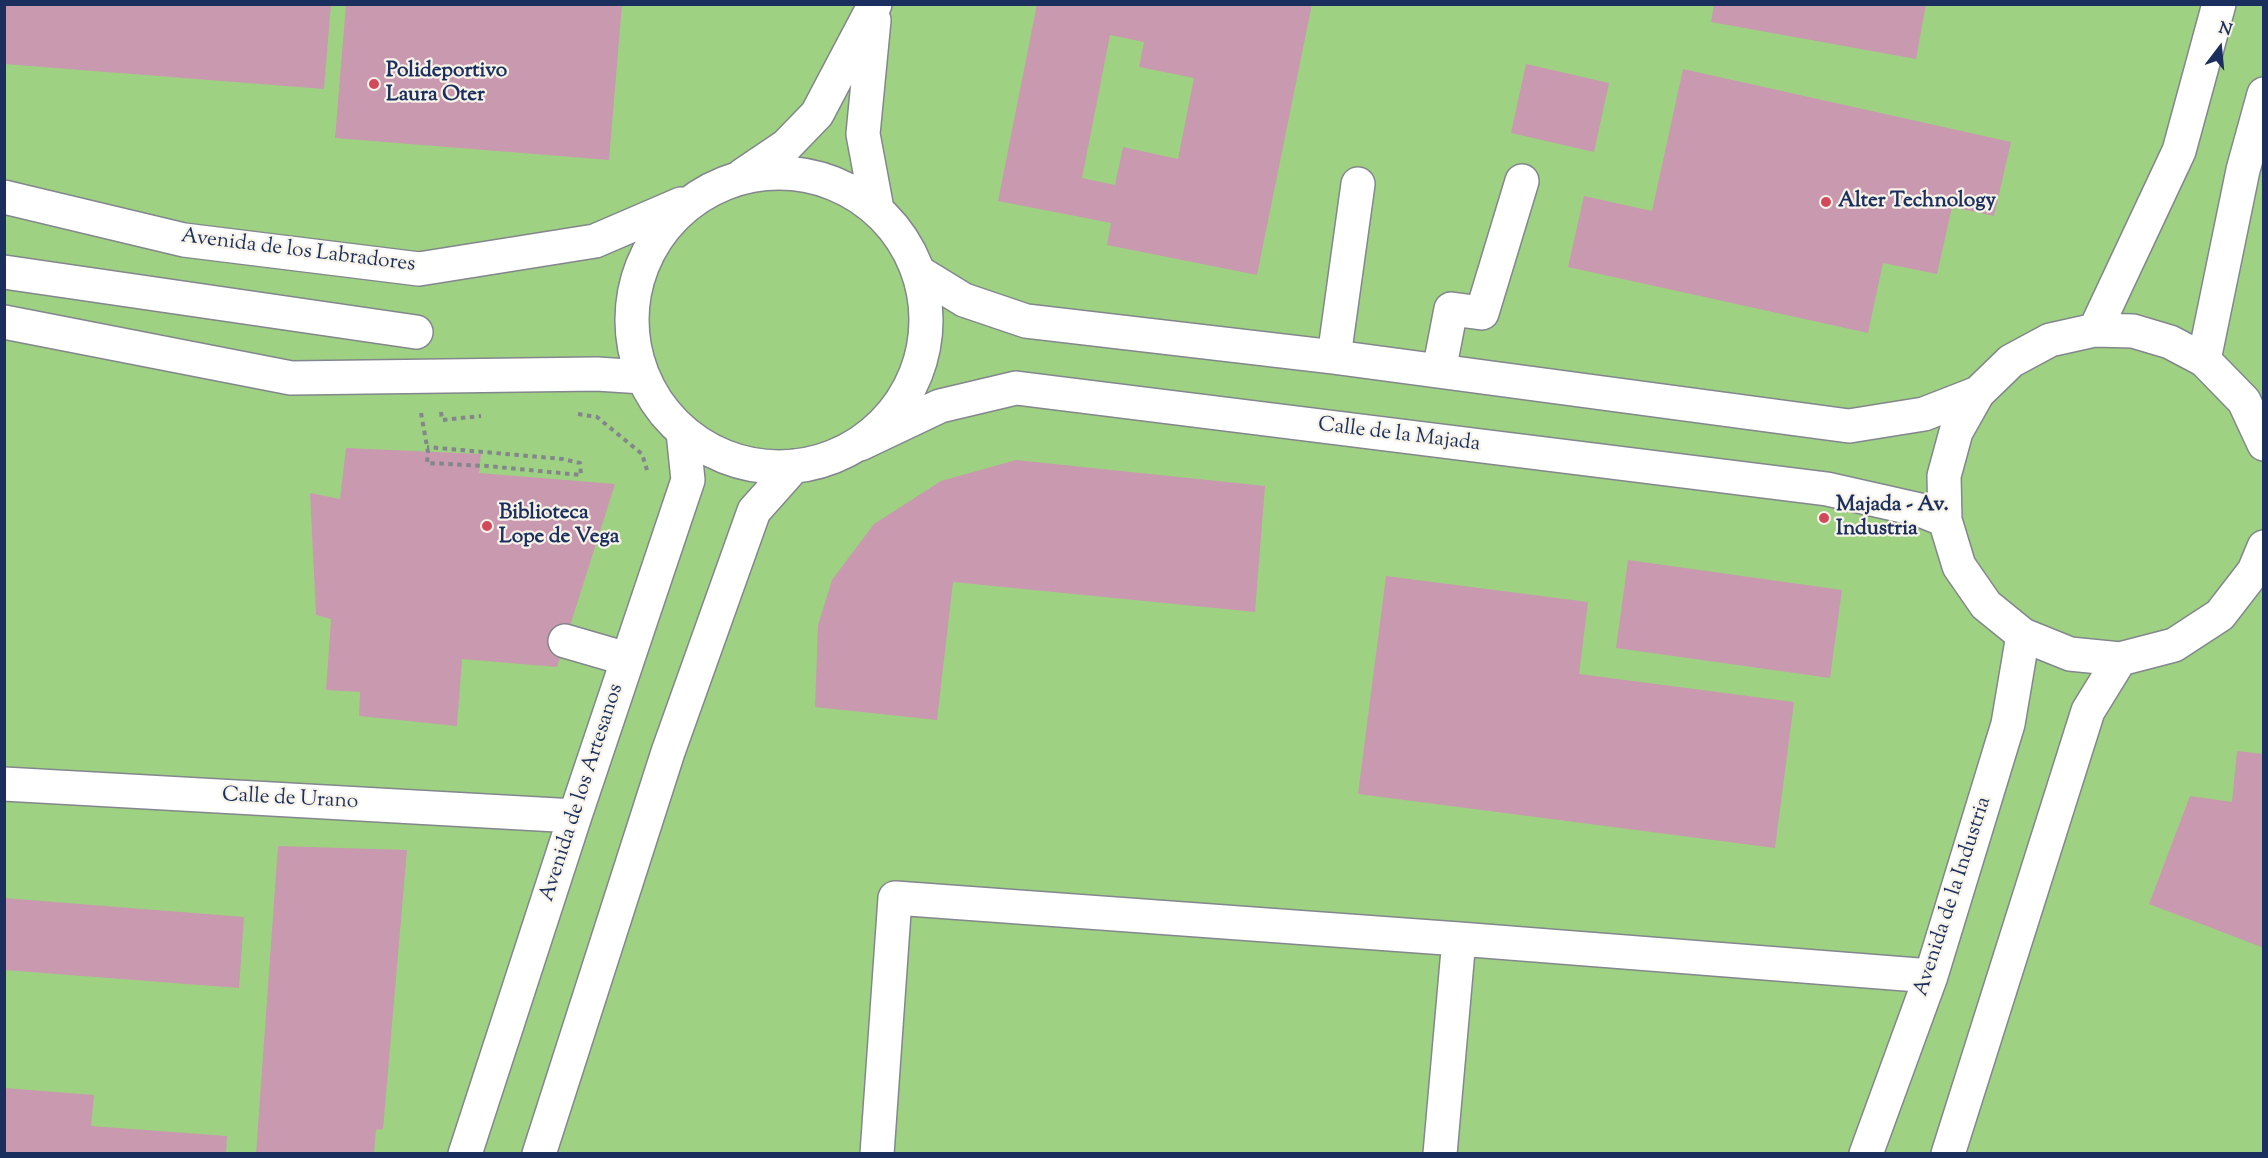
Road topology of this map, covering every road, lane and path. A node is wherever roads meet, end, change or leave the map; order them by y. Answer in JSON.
{"nodes":[{"id":1,"x":875,"y":4,"type":"edge"},
{"id":2,"x":2219,"y":4,"type":"edge"},
{"id":3,"x":2264,"y":94,"type":"edge"},
{"id":4,"x":738,"y":178,"type":"junction"},
{"id":5,"x":1522,"y":181,"type":"dead end"},
{"id":6,"x":1358,"y":184,"type":"dead end"},
{"id":7,"x":4,"y":197,"type":"edge"},
{"id":8,"x":694,"y":199,"type":"junction"},
{"id":9,"x":877,"y":209,"type":"junction"},
{"id":10,"x":4,"y":272,"type":"edge"},
{"id":11,"x":920,"y":273,"type":"junction"},
{"id":12,"x":4,"y":322,"type":"edge"},
{"id":13,"x":2095,"y":330,"type":"junction"},
{"id":14,"x":416,"y":332,"type":"dead end"},
{"id":15,"x":1334,"y":357,"type":"junction"},
{"id":16,"x":2204,"y":360,"type":"junction"},
{"id":17,"x":1438,"y":371,"type":"junction"},
{"id":18,"x":643,"y":377,"type":"junction"},
{"id":19,"x":1978,"y":393,"type":"junction"},
{"id":20,"x":683,"y":432,"type":"junction"},
{"id":21,"x":860,"y":444,"type":"junction"},
{"id":22,"x":2264,"y":444,"type":"edge"},
{"id":23,"x":427,"y":447,"type":"joint"},
{"id":24,"x":794,"y":466,"type":"junction"},
{"id":25,"x":1945,"y":520,"type":"junction"},
{"id":26,"x":2260,"y":562,"type":"edge"},
{"id":27,"x":2023,"y":635,"type":"junction"},
{"id":28,"x":565,"y":641,"type":"dead end"},
{"id":29,"x":2120,"y":658,"type":"junction"},
{"id":30,"x":627,"y":659,"type":"junction"},
{"id":31,"x":4,"y":784,"type":"edge"},
{"id":32,"x":574,"y":816,"type":"junction"},
{"id":33,"x":1459,"y":939,"type":"junction"},
{"id":34,"x":1931,"y":976,"type":"junction"},
{"id":35,"x":465,"y":1154,"type":"edge"},
{"id":36,"x":539,"y":1154,"type":"edge"},
{"id":37,"x":877,"y":1154,"type":"edge"},
{"id":38,"x":1440,"y":1154,"type":"edge"},
{"id":39,"x":1866,"y":1154,"type":"edge"},
{"id":40,"x":1948,"y":1154,"type":"edge"}],
"edges":[{"from":1,"to":4,"type":"street"},
{"from":1,"to":9,"type":"street"},
{"from":2,"to":13,"type":"street"},
{"from":3,"to":16,"type":"street"},
{"from":4,"to":8,"type":"street","name":"Avenida de los Labradores"},
{"from":4,"to":9,"type":"street"},
{"from":5,"to":17,"type":"street"},
{"from":6,"to":15,"type":"street"},
{"from":7,"to":8,"type":"street","name":"Avenida de los Labradores"},
{"from":8,"to":18,"type":"street","name":"Calle de la Majada"},
{"from":9,"to":11,"type":"street"},
{"from":10,"to":14,"type":"street"},
{"from":11,"to":15,"type":"street"},
{"from":11,"to":21,"type":"street"},
{"from":12,"to":18,"type":"street"},
{"from":13,"to":16,"type":"street"},
{"from":13,"to":19,"type":"street"},
{"from":15,"to":17,"type":"street"},
{"from":16,"to":22,"type":"street"},
{"from":17,"to":19,"type":"street"},
{"from":18,"to":20,"type":"street","name":"Calle de la Majada"},
{"from":19,"to":25,"type":"street"},
{"from":20,"to":24,"type":"street","name":"Calle de la Majada"},
{"from":20,"to":30,"type":"street","name":"Avenida de los Artesanos"},
{"from":21,"to":24,"type":"street","name":"Calle de la Majada"},
{"from":21,"to":25,"type":"street","name":"Calle de la Majada"},
{"from":23,"to":23,"type":"path"},
{"from":24,"to":36,"type":"street"},
{"from":25,"to":27,"type":"street"},
{"from":26,"to":29,"type":"street"},
{"from":27,"to":29,"type":"street"},
{"from":27,"to":34,"type":"street","name":"Avenida de la Industria"},
{"from":28,"to":30,"type":"street"},
{"from":29,"to":40,"type":"street"},
{"from":30,"to":32,"type":"street","name":"Avenida de los Artesanos"},
{"from":31,"to":32,"type":"street","name":"Calle de Urano"},
{"from":32,"to":35,"type":"street","name":"Avenida de los Artesanos"},
{"from":33,"to":34,"type":"street"},
{"from":33,"to":37,"type":"street"},
{"from":33,"to":38,"type":"street"},
{"from":34,"to":39,"type":"street","name":"Avenida de la Industria"}]}
